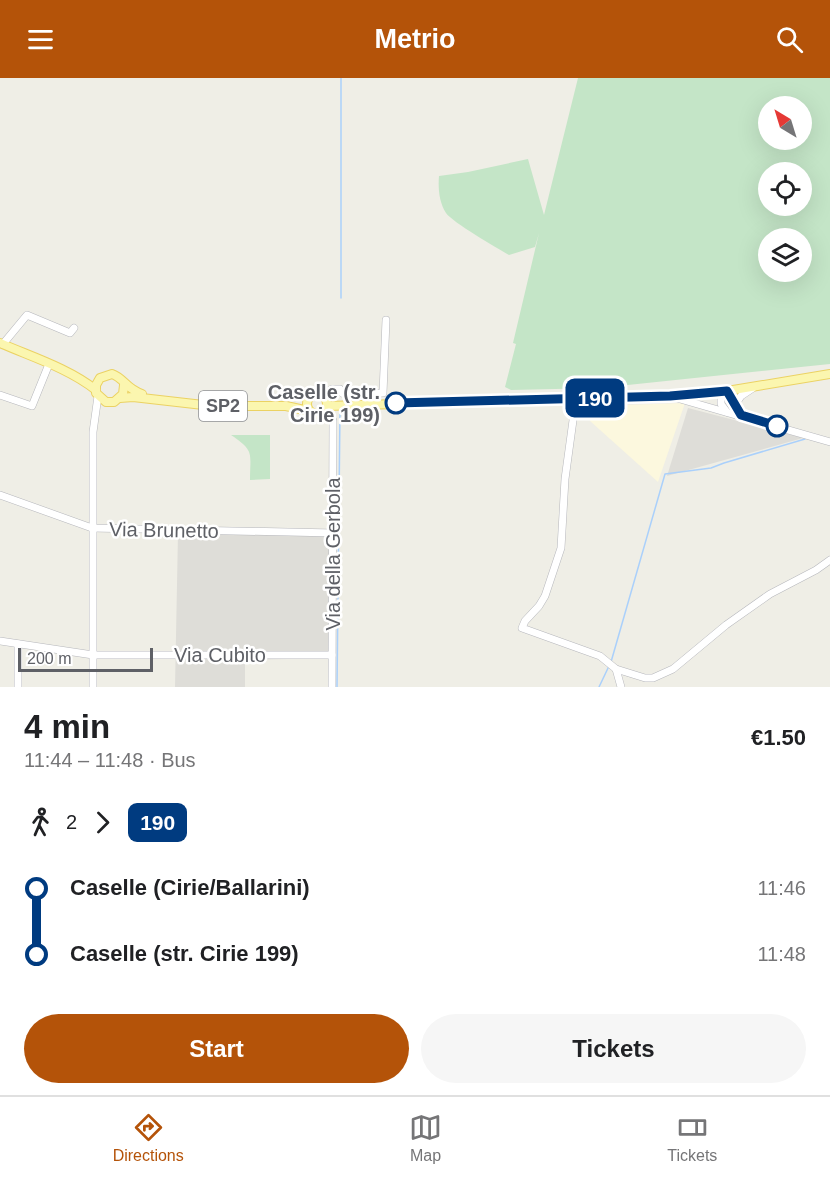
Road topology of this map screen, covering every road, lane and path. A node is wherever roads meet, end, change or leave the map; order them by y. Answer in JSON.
{"nodes":[{"id":1,"x":386,"y":320,"type":"dead end"},
{"id":2,"x":74,"y":328,"type":"dead end"},
{"id":3,"x":1,"y":344,"type":"edge"},
{"id":4,"x":51,"y":365,"type":"junction"},
{"id":5,"x":830,"y":374,"type":"edge"},
{"id":6,"x":100,"y":378,"type":"junction"},
{"id":7,"x":124,"y":385,"type":"junction"},
{"id":8,"x":760,"y":386,"type":"junction"},
{"id":9,"x":727,"y":391,"type":"junction"},
{"id":10,"x":97,"y":393,"type":"junction"},
{"id":11,"x":0,"y":395,"type":"edge"},
{"id":12,"x":670,"y":396,"type":"junction"},
{"id":13,"x":120,"y":398,"type":"junction"},
{"id":14,"x":309,"y":398,"type":"junction"},
{"id":15,"x":574,"y":399,"type":"junction"},
{"id":16,"x":160,"y":401,"type":"junction"},
{"id":17,"x":110,"y":402,"type":"junction"},
{"id":18,"x":325,"y":402,"type":"junction"},
{"id":19,"x":735,"y":405,"type":"junction"},
{"id":20,"x":286,"y":406,"type":"junction"},
{"id":21,"x":309,"y":411,"type":"junction"},
{"id":22,"x":729,"y":414,"type":"junction"},
{"id":23,"x":317,"y":415,"type":"junction"},
{"id":24,"x":333,"y":421,"type":"junction"},
{"id":25,"x":756,"y":421,"type":"junction"},
{"id":26,"x":93,"y":432,"type":"junction"},
{"id":27,"x":830,"y":442,"type":"edge"},
{"id":28,"x":0,"y":495,"type":"edge"},
{"id":29,"x":92,"y":528,"type":"junction"},
{"id":30,"x":334,"y":533,"type":"junction"},
{"id":31,"x":830,"y":560,"type":"edge"},
{"id":32,"x":0,"y":641,"type":"edge"},
{"id":33,"x":18,"y":644,"type":"junction"},
{"id":34,"x":93,"y":655,"type":"junction"},
{"id":35,"x":332,"y":655,"type":"junction"},
{"id":36,"x":616,"y":669,"type":"junction"},
{"id":37,"x":18,"y":687,"type":"edge"},
{"id":38,"x":93,"y":687,"type":"edge"},
{"id":39,"x":332,"y":687,"type":"edge"},
{"id":40,"x":621,"y":687,"type":"edge"}],
"edges":[{"from":1,"to":18,"type":"street"},
{"from":2,"to":3,"type":"street"},
{"from":3,"to":4,"type":"main road"},
{"from":4,"to":6,"type":"main road"},
{"from":4,"to":10,"type":"main road"},
{"from":4,"to":11,"type":"street"},
{"from":5,"to":8,"type":"main road"},
{"from":6,"to":7,"type":"main road"},
{"from":6,"to":10,"type":"main road"},
{"from":7,"to":13,"type":"main road"},
{"from":7,"to":16,"type":"main road"},
{"from":8,"to":9,"type":"main road"},
{"from":8,"to":19,"type":"street"},
{"from":9,"to":12,"type":"main road"},
{"from":9,"to":19,"type":"street"},
{"from":9,"to":22,"type":"street"},
{"from":10,"to":17,"type":"main road"},
{"from":10,"to":26,"type":"street"},
{"from":12,"to":15,"type":"main road"},
{"from":12,"to":22,"type":"street"},
{"from":13,"to":16,"type":"main road"},
{"from":13,"to":17,"type":"main road"},
{"from":14,"to":18,"type":"main road"},
{"from":14,"to":20,"type":"main road","number":"SP2"},
{"from":14,"to":21,"type":"main road"},
{"from":15,"to":18,"type":"main road"},
{"from":15,"to":36,"type":"street"},
{"from":16,"to":20,"type":"main road","number":"SP2"},
{"from":17,"to":26,"type":"street"},
{"from":18,"to":23,"type":"main road"},
{"from":18,"to":24,"type":"street"},
{"from":19,"to":25,"type":"street"},
{"from":20,"to":21,"type":"main road","number":"SP2"},
{"from":21,"to":23,"type":"main road"},
{"from":22,"to":25,"type":"street"},
{"from":23,"to":24,"type":"street"},
{"from":24,"to":30,"type":"street","name":"Via della Gerbola"},
{"from":25,"to":27,"type":"street"},
{"from":26,"to":29,"type":"street"},
{"from":28,"to":29,"type":"street","name":"Via Brunetto"},
{"from":29,"to":30,"type":"street","name":"Via Brunetto"},
{"from":29,"to":34,"type":"street"},
{"from":30,"to":35,"type":"street","name":"Via della Gerbola"},
{"from":31,"to":36,"type":"street"},
{"from":32,"to":33,"type":"street","name":"Via Cubito"},
{"from":33,"to":34,"type":"street","name":"Via Cubito"},
{"from":33,"to":37,"type":"street"},
{"from":34,"to":35,"type":"street","name":"Via Cubito"},
{"from":34,"to":38,"type":"street"},
{"from":35,"to":39,"type":"street","name":"Via della Gerbola"},
{"from":36,"to":40,"type":"street"}]}
